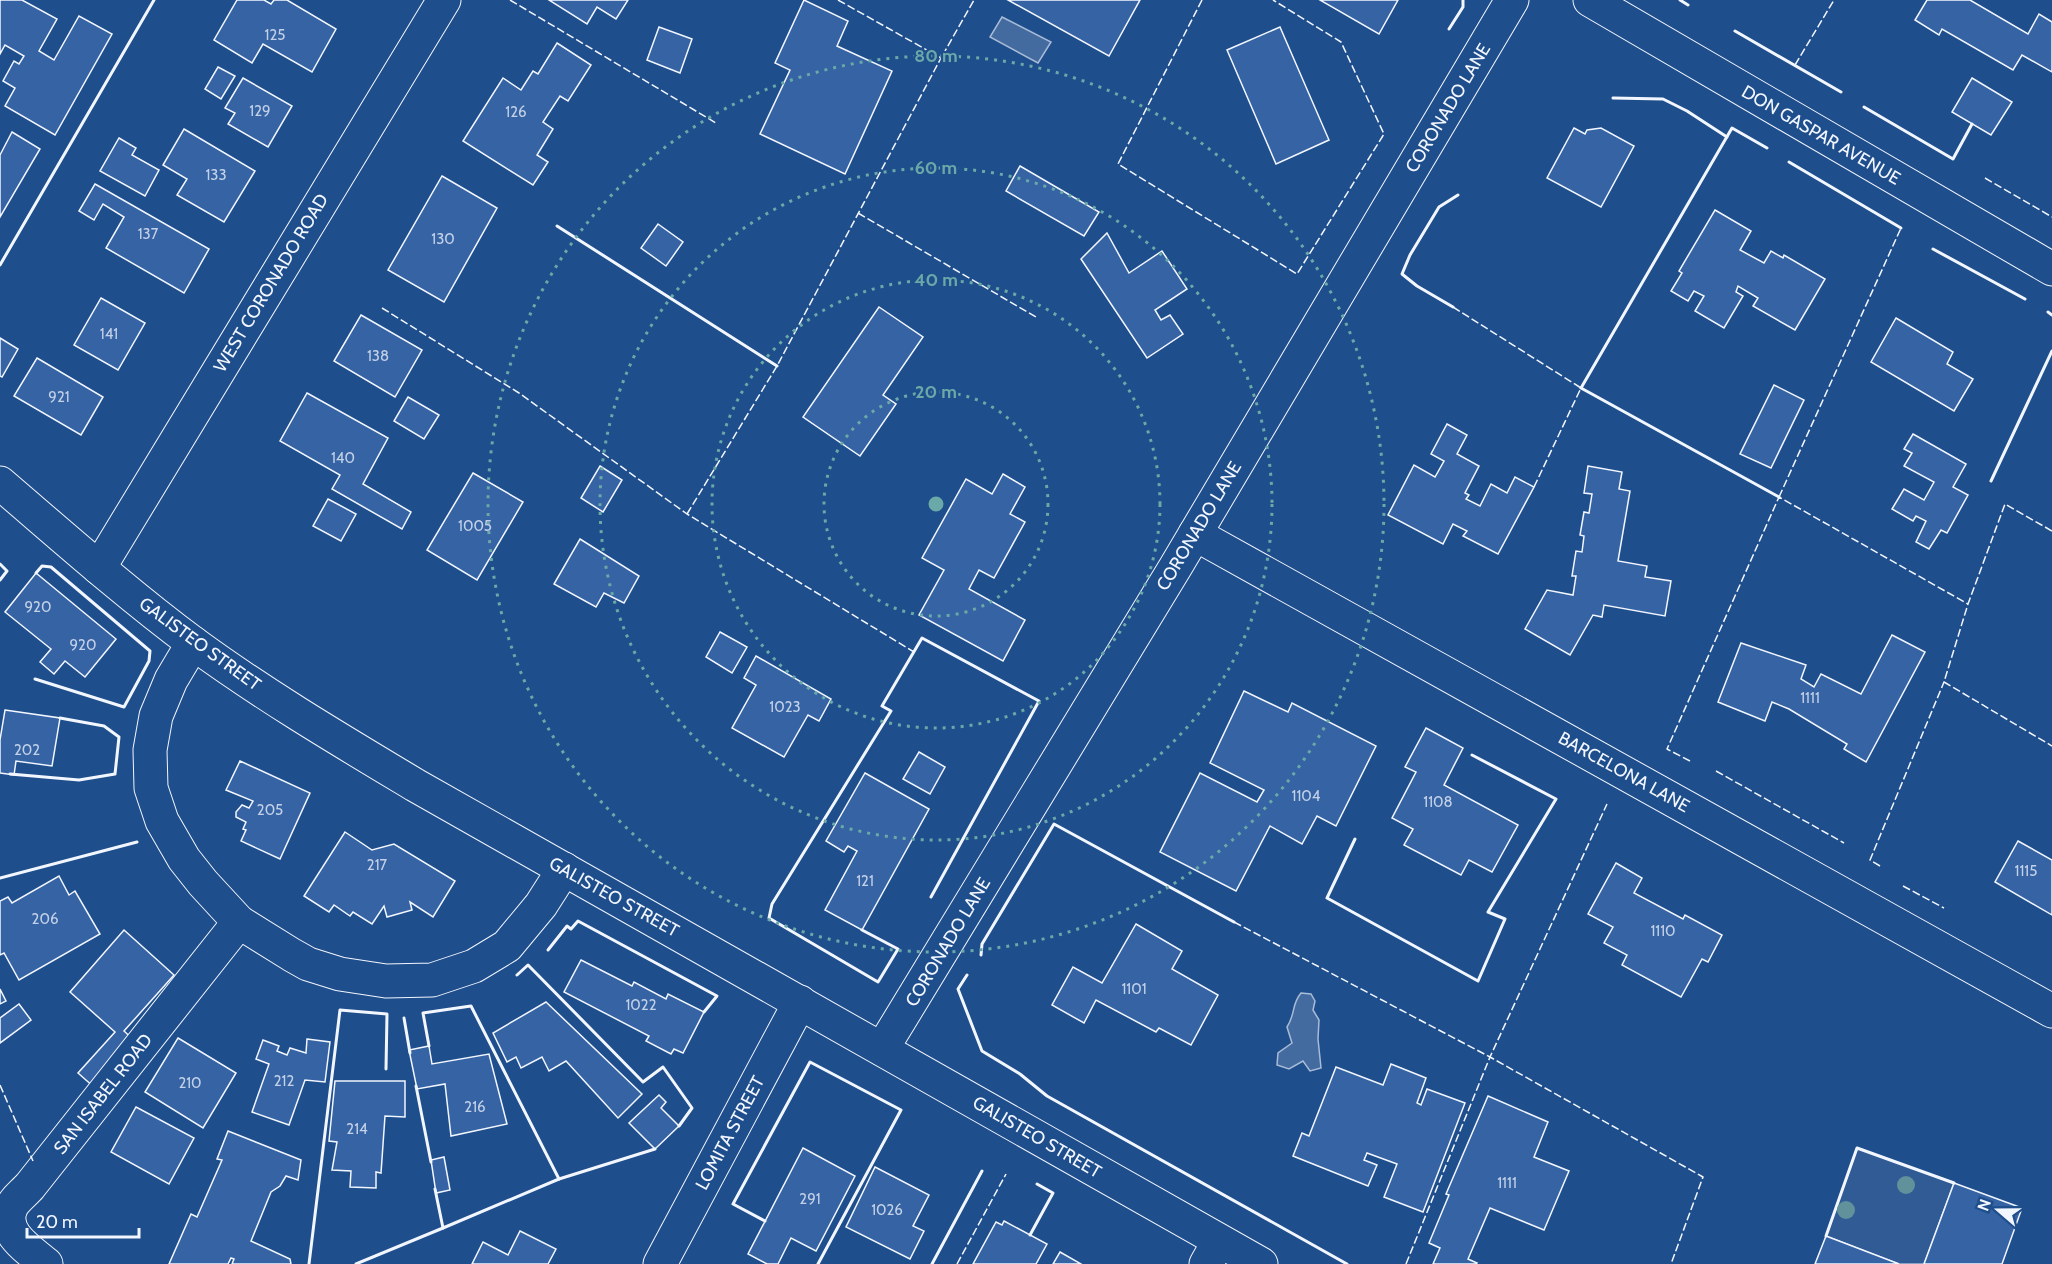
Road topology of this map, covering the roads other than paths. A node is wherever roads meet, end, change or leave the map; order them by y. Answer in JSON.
{"nodes":[{"id":1,"x":444,"y":0,"type":"edge"},
{"id":2,"x":1512,"y":0,"type":"edge"},
{"id":3,"x":1590,"y":0,"type":"edge"},
{"id":4,"x":2052,"y":269,"type":"edge"},
{"id":5,"x":0,"y":483,"type":"edge"},
{"id":6,"x":1195,"y":534,"type":"junction"},
{"id":7,"x":99,"y":568,"type":"junction"},
{"id":8,"x":193,"y":643,"type":"junction"},
{"id":9,"x":564,"y":869,"type":"junction"},
{"id":10,"x":239,"y":922,"type":"junction"},
{"id":11,"x":800,"y":1002,"type":"junction"},
{"id":12,"x":2052,"y":1011,"type":"edge"},
{"id":13,"x":882,"y":1049,"type":"junction"},
{"id":14,"x":1213,"y":1252,"type":"edge"},
{"id":15,"x":46,"y":1264,"type":"edge"},
{"id":16,"x":660,"y":1264,"type":"edge"},
{"id":17,"x":1261,"y":1264,"type":"edge"}],
"edges":[{"from":1,"to":7,"type":"street","name":"WEST CORONADO ROAD"},
{"from":2,"to":6,"type":"street","name":"CORONADO LANE"},
{"from":3,"to":4,"type":"street","name":"DON GASPAR AVENUE"},
{"from":5,"to":7,"type":"street","name":"GALISTEO STREET"},
{"from":6,"to":12,"type":"street","name":"BARCELONA LANE"},
{"from":6,"to":13,"type":"street","name":"CORONADO LANE"},
{"from":7,"to":8,"type":"street","name":"GALISTEO STREET"},
{"from":8,"to":9,"type":"street","name":"GALISTEO STREET"},
{"from":8,"to":10,"type":"street"},
{"from":9,"to":10,"type":"street"},
{"from":9,"to":11,"type":"street","name":"GALISTEO STREET"},
{"from":10,"to":15,"type":"street","name":"SAN ISABEL ROAD"},
{"from":11,"to":13,"type":"street","name":"GALISTEO STREET"},
{"from":11,"to":16,"type":"street","name":"LOMITA STREET"},
{"from":13,"to":14,"type":"street","name":"GALISTEO STREET"},
{"from":14,"to":17,"type":"street","name":"GALISTEO STREET"}]}
